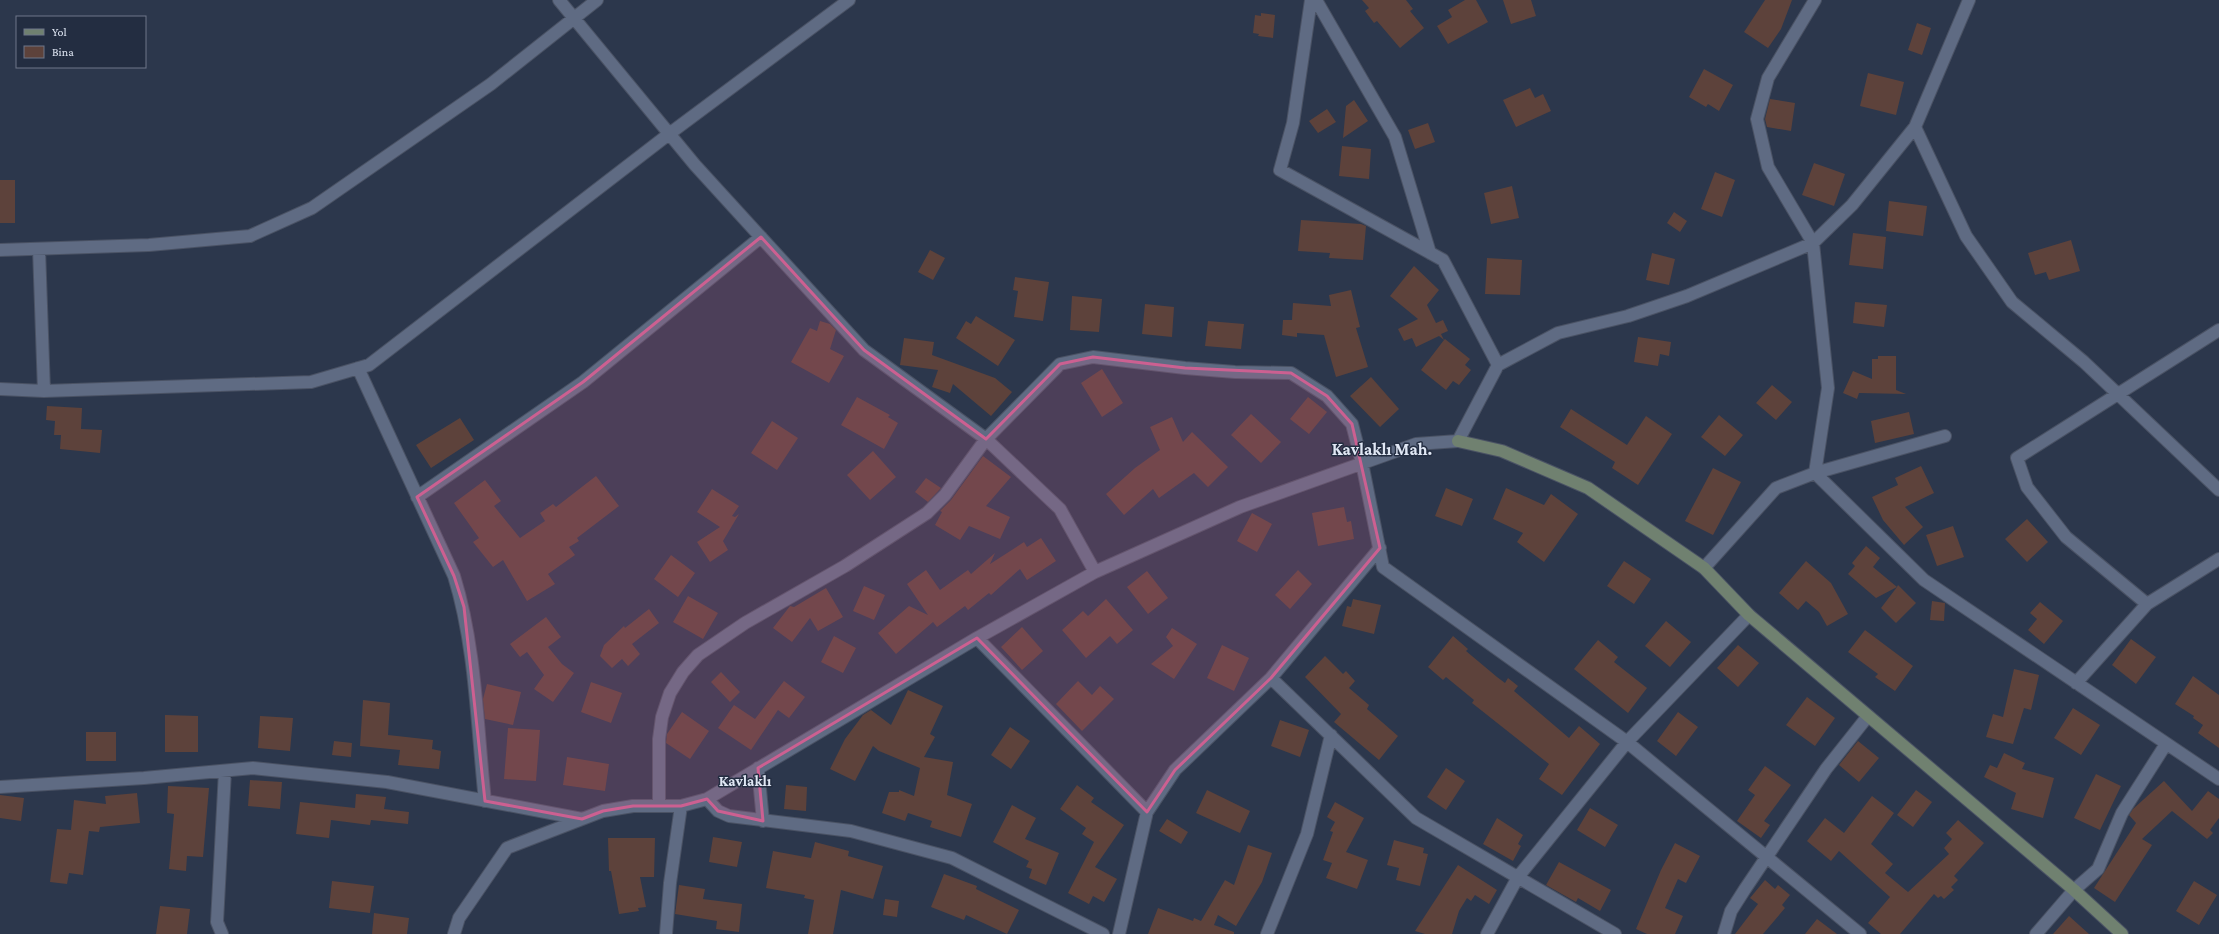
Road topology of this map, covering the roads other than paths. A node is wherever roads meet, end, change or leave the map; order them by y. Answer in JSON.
{"nodes":[{"id":1,"x":559,"y":0,"type":"edge"},
{"id":2,"x":597,"y":0,"type":"edge"},
{"id":3,"x":849,"y":0,"type":"edge"},
{"id":4,"x":1311,"y":0,"type":"edge"},
{"id":5,"x":1316,"y":0,"type":"edge"},
{"id":6,"x":1815,"y":0,"type":"edge"},
{"id":7,"x":1968,"y":0,"type":"edge"},
{"id":8,"x":574,"y":18,"type":"junction"},
{"id":9,"x":1915,"y":127,"type":"junction"},
{"id":10,"x":669,"y":134,"type":"junction"},
{"id":11,"x":761,"y":237,"type":"junction"},
{"id":12,"x":1812,"y":243,"type":"junction"},
{"id":13,"x":39,"y":249,"type":"junction"},
{"id":14,"x":0,"y":250,"type":"edge"},
{"id":15,"x":1430,"y":253,"type":"junction"},
{"id":16,"x":2219,"y":330,"type":"edge"},
{"id":17,"x":1498,"y":365,"type":"junction"},
{"id":18,"x":358,"y":368,"type":"junction"},
{"id":19,"x":0,"y":389,"type":"edge"},
{"id":20,"x":44,"y":391,"type":"junction"},
{"id":21,"x":2118,"y":394,"type":"junction"},
{"id":22,"x":1946,"y":436,"type":"dead end"},
{"id":23,"x":986,"y":439,"type":"junction"},
{"id":24,"x":1458,"y":441,"type":"junction"},
{"id":25,"x":1362,"y":463,"type":"junction"},
{"id":26,"x":1815,"y":473,"type":"junction"},
{"id":27,"x":2219,"y":490,"type":"edge"},
{"id":28,"x":417,"y":497,"type":"junction"},
{"id":29,"x":1380,"y":548,"type":"junction"},
{"id":30,"x":2219,"y":559,"type":"edge"},
{"id":31,"x":1704,"y":568,"type":"junction"},
{"id":32,"x":1095,"y":572,"type":"junction"},
{"id":33,"x":2147,"y":604,"type":"junction"},
{"id":34,"x":1750,"y":615,"type":"junction"},
{"id":35,"x":977,"y":638,"type":"junction"},
{"id":36,"x":1272,"y":678,"type":"junction"},
{"id":37,"x":2076,"y":683,"type":"junction"},
{"id":38,"x":1868,"y":716,"type":"junction"},
{"id":39,"x":1331,"y":735,"type":"junction"},
{"id":40,"x":1627,"y":742,"type":"junction"},
{"id":41,"x":2166,"y":744,"type":"junction"},
{"id":42,"x":758,"y":768,"type":"junction"},
{"id":43,"x":225,"y":770,"type":"junction"},
{"id":44,"x":2219,"y":779,"type":"edge"},
{"id":45,"x":0,"y":787,"type":"edge"},
{"id":46,"x":707,"y":799,"type":"junction"},
{"id":47,"x":485,"y":801,"type":"junction"},
{"id":48,"x":659,"y":806,"type":"junction"},
{"id":49,"x":681,"y":806,"type":"junction"},
{"id":50,"x":1147,"y":812,"type":"junction"},
{"id":51,"x":582,"y":819,"type":"junction"},
{"id":52,"x":763,"y":822,"type":"junction"},
{"id":53,"x":1767,"y":858,"type":"junction"},
{"id":54,"x":1518,"y":877,"type":"junction"},
{"id":55,"x":2074,"y":890,"type":"junction"},
{"id":56,"x":222,"y":934,"type":"edge"},
{"id":57,"x":454,"y":934,"type":"edge"},
{"id":58,"x":666,"y":934,"type":"edge"},
{"id":59,"x":1103,"y":934,"type":"edge"},
{"id":60,"x":1118,"y":934,"type":"edge"},
{"id":61,"x":1267,"y":934,"type":"edge"},
{"id":62,"x":1487,"y":934,"type":"edge"},
{"id":63,"x":1616,"y":934,"type":"edge"},
{"id":64,"x":1724,"y":934,"type":"edge"},
{"id":65,"x":1860,"y":934,"type":"edge"},
{"id":66,"x":2036,"y":934,"type":"edge"},
{"id":67,"x":2122,"y":934,"type":"edge"}],
"edges":[{"from":1,"to":8,"type":"street"},
{"from":2,"to":8,"type":"street"},
{"from":3,"to":10,"type":"street"},
{"from":4,"to":15,"type":"street"},
{"from":5,"to":15,"type":"street"},
{"from":6,"to":12,"type":"street"},
{"from":7,"to":9,"type":"street"},
{"from":8,"to":10,"type":"street"},
{"from":8,"to":13,"type":"street"},
{"from":9,"to":12,"type":"street"},
{"from":9,"to":21,"type":"street"},
{"from":10,"to":11,"type":"street"},
{"from":10,"to":18,"type":"street"},
{"from":11,"to":23,"type":"street"},
{"from":11,"to":28,"type":"street"},
{"from":12,"to":17,"type":"street"},
{"from":12,"to":26,"type":"street"},
{"from":13,"to":14,"type":"street"},
{"from":13,"to":20,"type":"street"},
{"from":15,"to":17,"type":"street"},
{"from":16,"to":21,"type":"street"},
{"from":17,"to":24,"type":"street"},
{"from":18,"to":20,"type":"street"},
{"from":18,"to":28,"type":"street"},
{"from":19,"to":20,"type":"street"},
{"from":21,"to":27,"type":"street"},
{"from":21,"to":33,"type":"street"},
{"from":22,"to":26,"type":"street"},
{"from":23,"to":25,"type":"street"},
{"from":23,"to":32,"type":"street"},
{"from":23,"to":48,"type":"street"},
{"from":24,"to":25,"type":"street"},
{"from":24,"to":31,"type":"street"},
{"from":25,"to":29,"type":"street"},
{"from":25,"to":32,"type":"street"},
{"from":26,"to":31,"type":"street"},
{"from":26,"to":37,"type":"street"},
{"from":28,"to":47,"type":"street"},
{"from":29,"to":36,"type":"street"},
{"from":29,"to":40,"type":"street"},
{"from":30,"to":33,"type":"street"},
{"from":31,"to":34,"type":"street"},
{"from":32,"to":35,"type":"street"},
{"from":33,"to":37,"type":"street"},
{"from":34,"to":38,"type":"street"},
{"from":34,"to":40,"type":"street"},
{"from":35,"to":42,"type":"street"},
{"from":35,"to":50,"type":"street"},
{"from":36,"to":39,"type":"street"},
{"from":36,"to":50,"type":"street"},
{"from":37,"to":41,"type":"street"},
{"from":38,"to":53,"type":"street"},
{"from":38,"to":55,"type":"street"},
{"from":39,"to":54,"type":"street"},
{"from":39,"to":61,"type":"street"},
{"from":40,"to":53,"type":"street"},
{"from":40,"to":54,"type":"street"},
{"from":41,"to":44,"type":"street"},
{"from":41,"to":55,"type":"street"},
{"from":42,"to":46,"type":"street"},
{"from":42,"to":52,"type":"street"},
{"from":43,"to":45,"type":"street"},
{"from":43,"to":47,"type":"street"},
{"from":43,"to":56,"type":"street"},
{"from":46,"to":49,"type":"street"},
{"from":46,"to":52,"type":"street"},
{"from":47,"to":51,"type":"street"},
{"from":48,"to":49,"type":"street"},
{"from":48,"to":51,"type":"street"},
{"from":49,"to":58,"type":"street"},
{"from":50,"to":60,"type":"street"},
{"from":51,"to":57,"type":"street"},
{"from":52,"to":59,"type":"street"},
{"from":53,"to":64,"type":"street"},
{"from":53,"to":65,"type":"street"},
{"from":54,"to":62,"type":"street"},
{"from":54,"to":63,"type":"street"},
{"from":55,"to":66,"type":"street"},
{"from":55,"to":67,"type":"street"}]}
